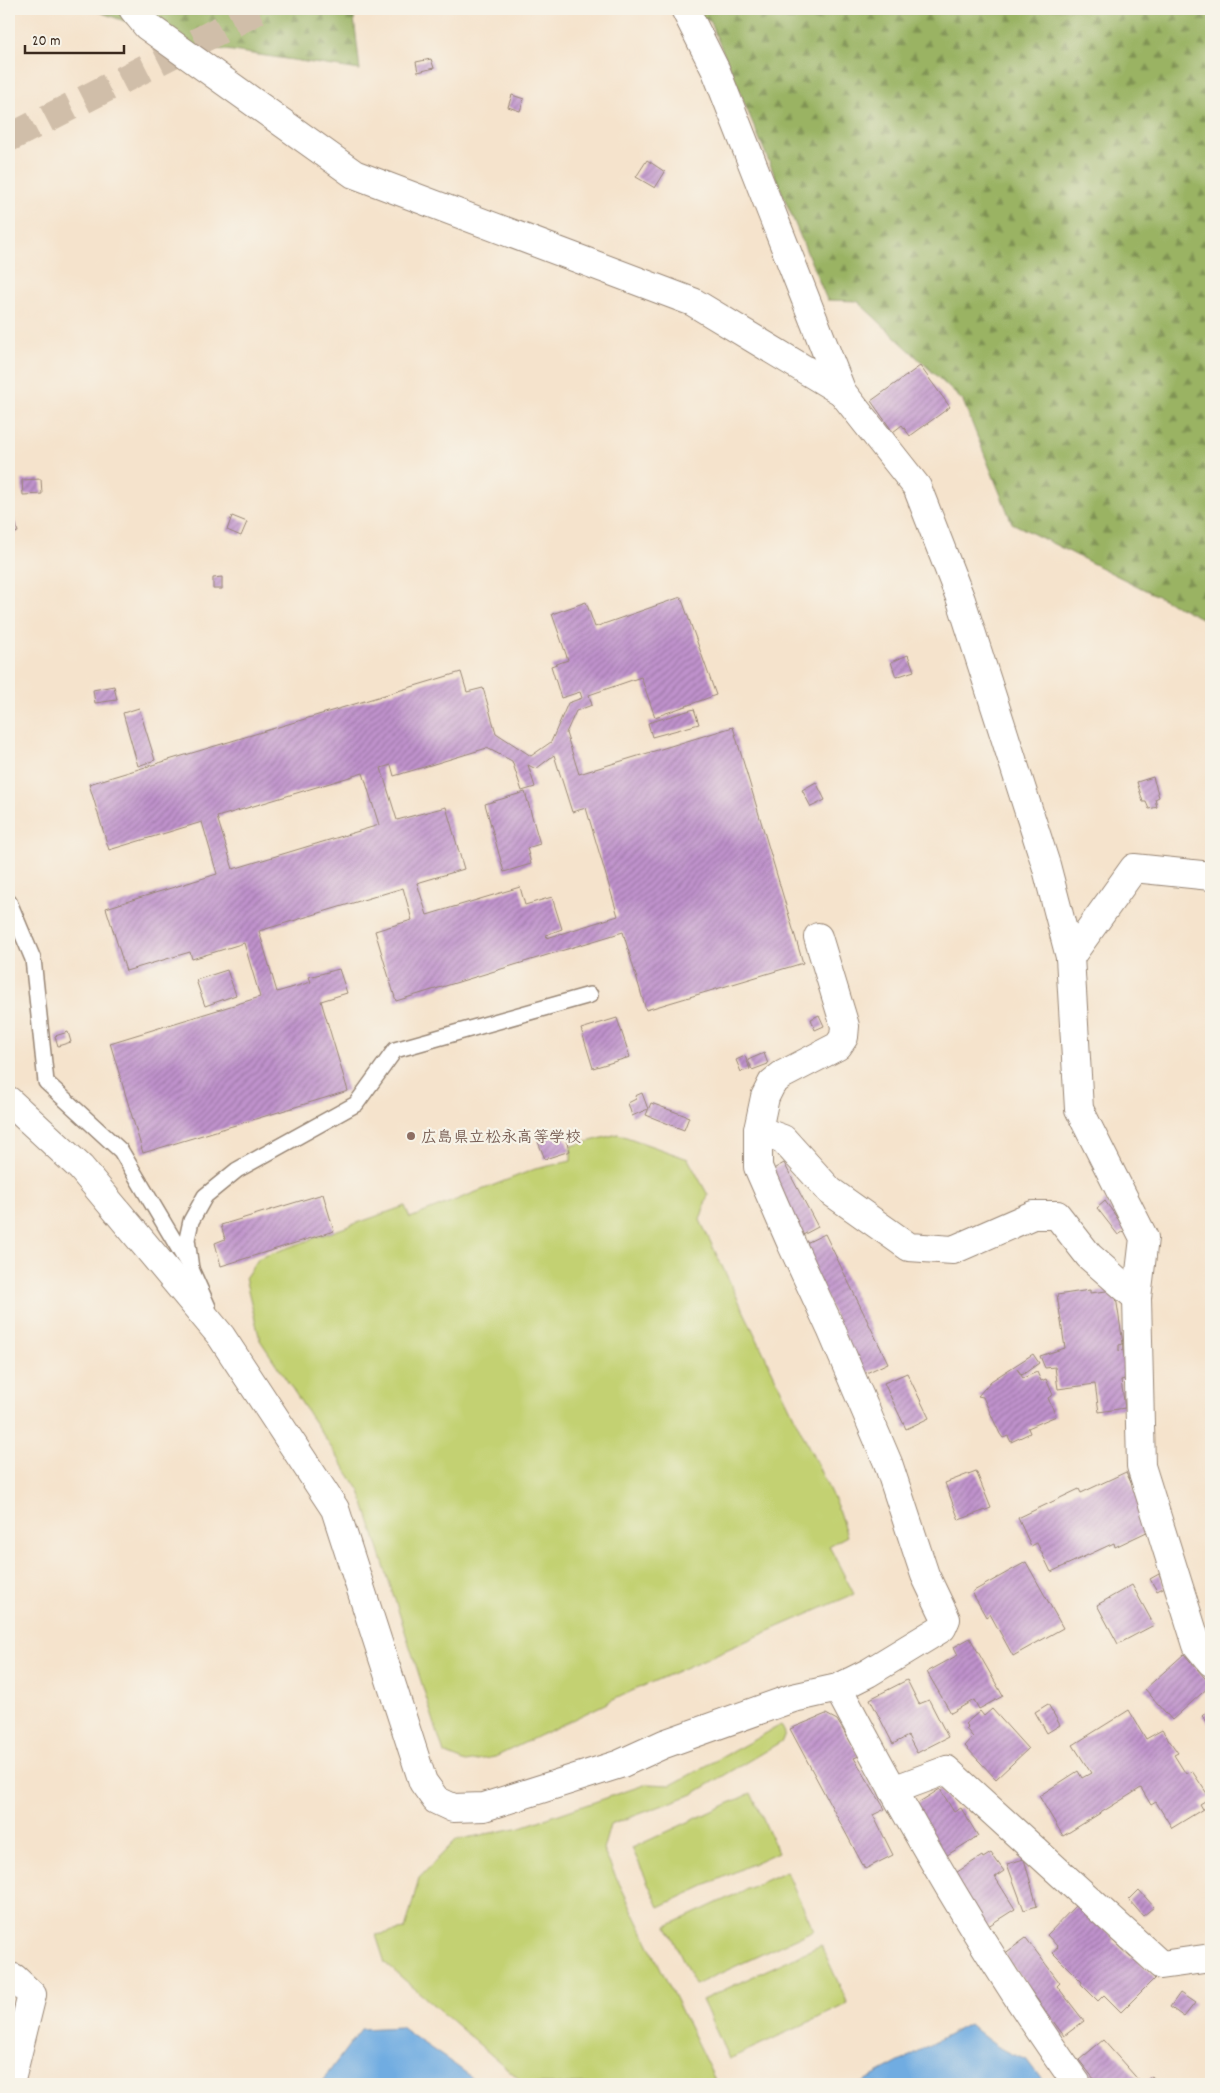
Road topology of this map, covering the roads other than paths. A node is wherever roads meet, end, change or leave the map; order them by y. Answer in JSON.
{"nodes":[{"id":1,"x":133,"y":9,"type":"edge"},
{"id":2,"x":686,"y":9,"type":"edge"},
{"id":3,"x":842,"y":392,"type":"junction"},
{"id":4,"x":1211,"y":876,"type":"edge"},
{"id":5,"x":9,"y":902,"type":"edge"},
{"id":6,"x":818,"y":938,"type":"dead end"},
{"id":7,"x":1070,"y":957,"type":"junction"},
{"id":8,"x":590,"y":995,"type":"dead end"},
{"id":9,"x":9,"y":1102,"type":"edge"},
{"id":10,"x":758,"y":1130,"type":"junction"},
{"id":11,"x":190,"y":1269,"type":"junction"},
{"id":12,"x":1137,"y":1298,"type":"junction"},
{"id":13,"x":220,"y":1336,"type":"junction"},
{"id":14,"x":1211,"y":1662,"type":"edge"},
{"id":15,"x":838,"y":1688,"type":"junction"},
{"id":16,"x":893,"y":1790,"type":"junction"},
{"id":17,"x":1211,"y":1958,"type":"edge"},
{"id":18,"x":9,"y":1979,"type":"edge"},
{"id":19,"x":10,"y":2084,"type":"edge"},
{"id":20,"x":1077,"y":2084,"type":"edge"}],
"edges":[{"from":1,"to":3,"type":"street"},
{"from":2,"to":3,"type":"street"},
{"from":3,"to":7,"type":"street"},
{"from":4,"to":7,"type":"street"},
{"from":5,"to":11,"type":"lane"},
{"from":6,"to":10,"type":"street"},
{"from":7,"to":12,"type":"street"},
{"from":8,"to":11,"type":"lane"},
{"from":9,"to":13,"type":"street"},
{"from":10,"to":12,"type":"street"},
{"from":10,"to":15,"type":"street"},
{"from":11,"to":13,"type":"lane"},
{"from":12,"to":14,"type":"street"},
{"from":13,"to":15,"type":"street"},
{"from":15,"to":16,"type":"street"},
{"from":16,"to":17,"type":"street"},
{"from":16,"to":20,"type":"street"},
{"from":18,"to":19,"type":"street"}]}
